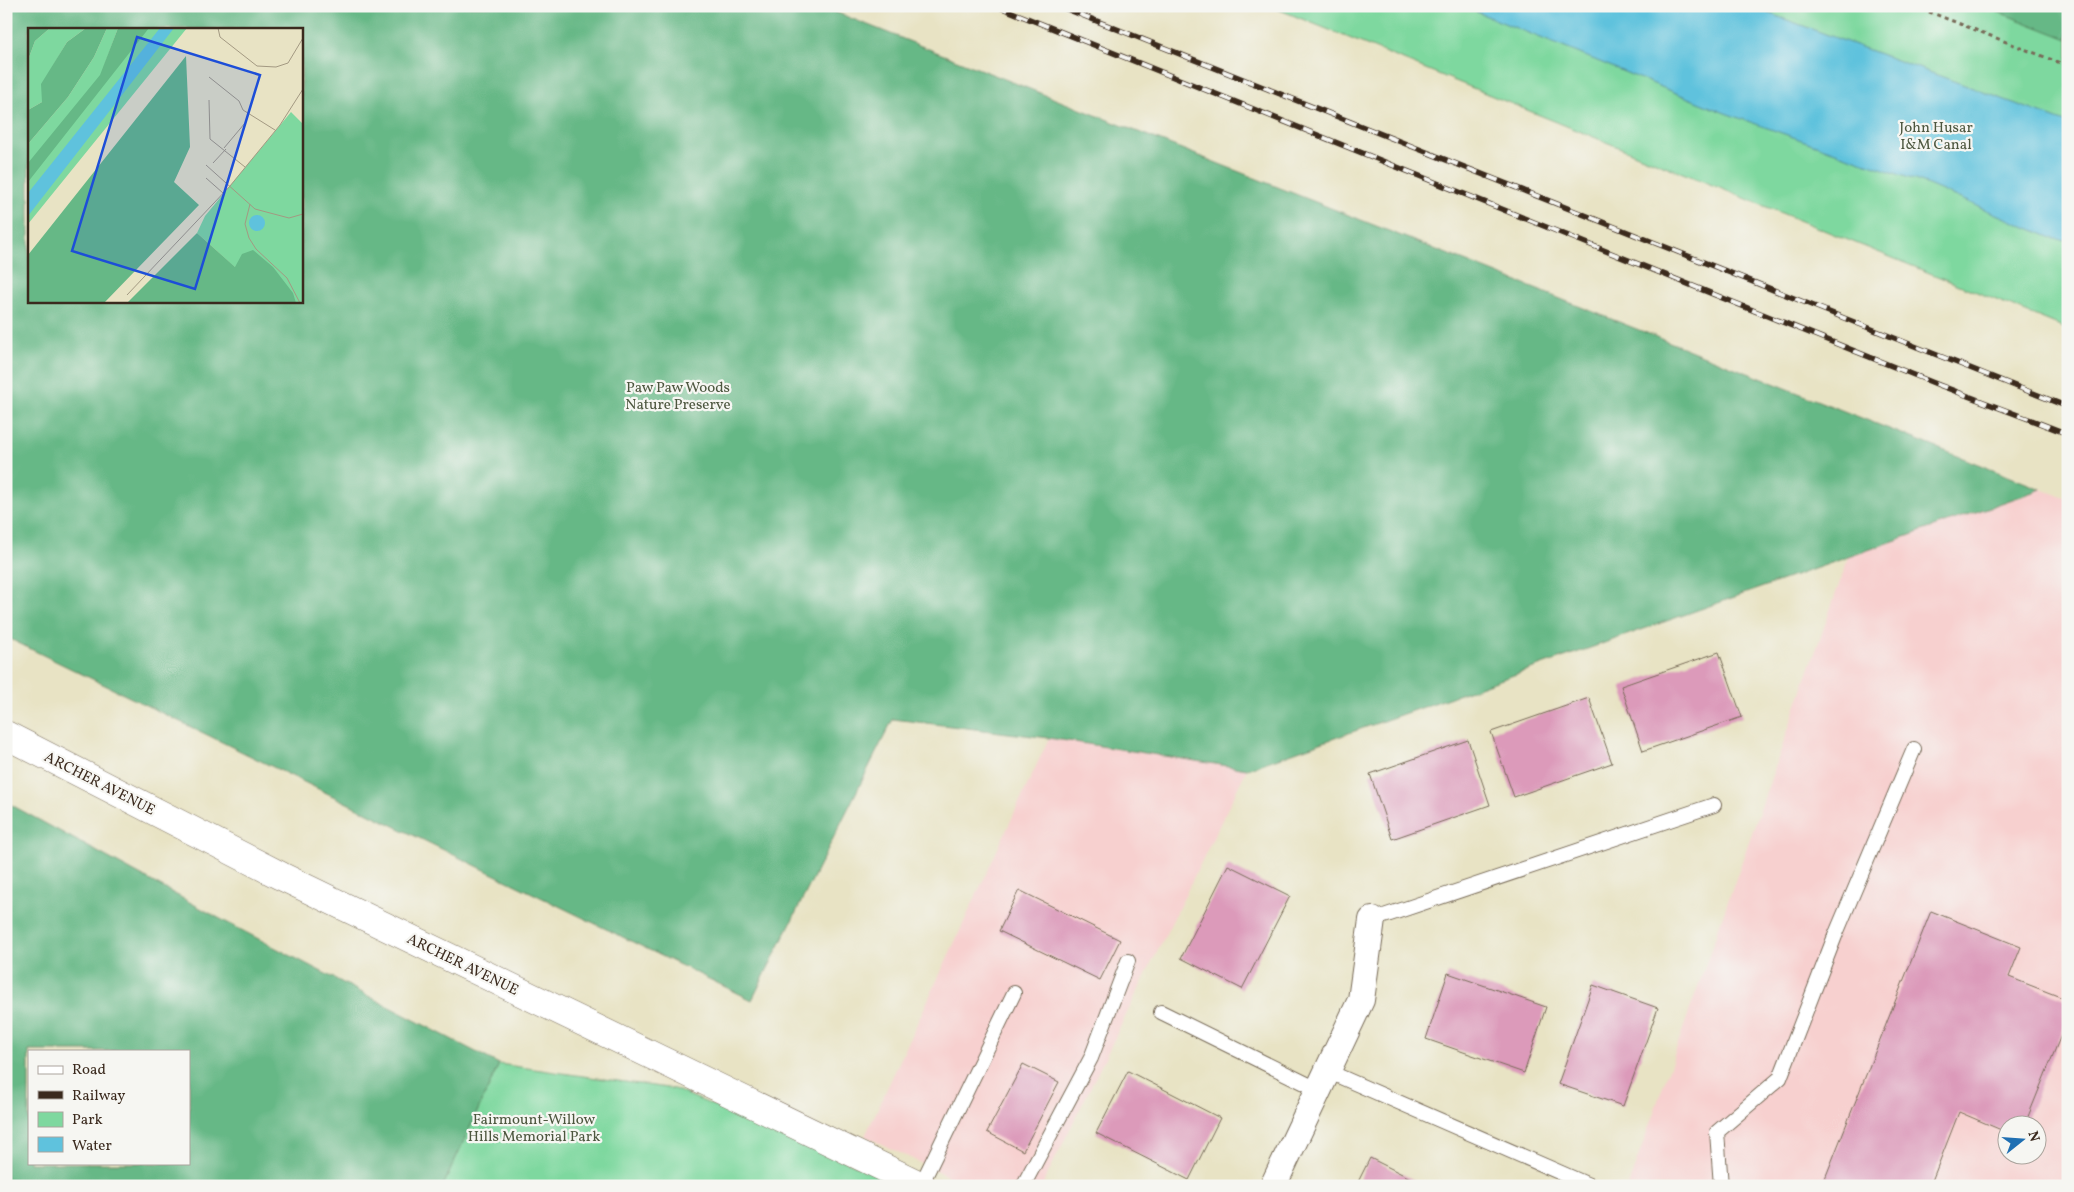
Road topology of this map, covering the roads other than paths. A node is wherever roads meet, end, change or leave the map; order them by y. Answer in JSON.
{"nodes":[{"id":1,"x":6,"y":735,"type":"edge"},
{"id":2,"x":1914,"y":749,"type":"dead end"},
{"id":3,"x":1714,"y":805,"type":"dead end"},
{"id":4,"x":1372,"y":920,"type":"joint"},
{"id":5,"x":1128,"y":961,"type":"dead end"},
{"id":6,"x":1014,"y":993,"type":"dead end"},
{"id":7,"x":1161,"y":1012,"type":"dead end"},
{"id":8,"x":1323,"y":1080,"type":"junction"},
{"id":9,"x":922,"y":1186,"type":"edge"},
{"id":10,"x":1023,"y":1186,"type":"edge"},
{"id":11,"x":1273,"y":1186,"type":"edge"},
{"id":12,"x":1592,"y":1186,"type":"edge"},
{"id":13,"x":1721,"y":1186,"type":"edge"}],
"edges":[{"from":1,"to":9,"type":"main road","name":"ARCHER AVENUE"},
{"from":2,"to":13,"type":"lane"},
{"from":3,"to":4,"type":"lane"},
{"from":4,"to":8,"type":"street"},
{"from":5,"to":10,"type":"lane"},
{"from":6,"to":9,"type":"lane"},
{"from":7,"to":8,"type":"lane"},
{"from":8,"to":11,"type":"street"},
{"from":8,"to":12,"type":"lane"}]}
